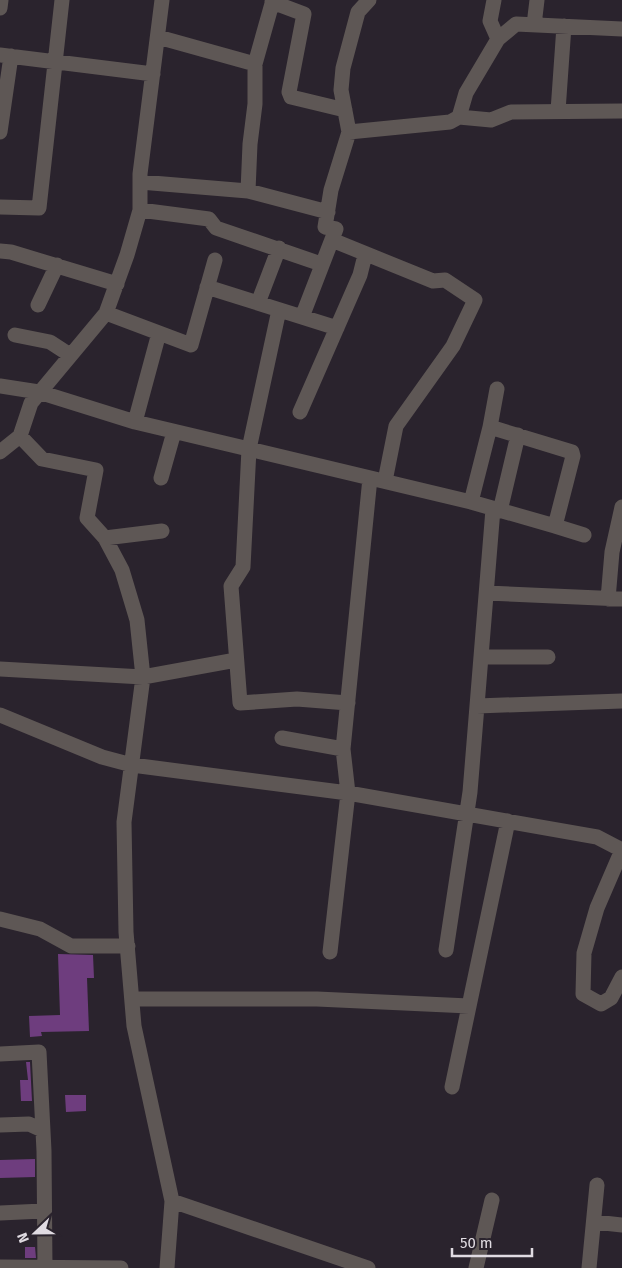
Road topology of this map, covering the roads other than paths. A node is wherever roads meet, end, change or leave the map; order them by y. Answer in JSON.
{"nodes":[{"id":1,"x":1,"y":0,"type":"edge"},
{"id":2,"x":62,"y":0,"type":"edge"},
{"id":3,"x":162,"y":0,"type":"edge"},
{"id":4,"x":369,"y":0,"type":"edge"},
{"id":5,"x":494,"y":0,"type":"edge"},
{"id":6,"x":537,"y":0,"type":"edge"},
{"id":7,"x":273,"y":1,"type":"edge"},
{"id":8,"x":0,"y":8,"type":"edge"},
{"id":9,"x":534,"y":24,"type":"junction"},
{"id":10,"x":564,"y":26,"type":"junction"},
{"id":11,"x":622,"y":28,"type":"edge"},
{"id":12,"x":158,"y":36,"type":"junction"},
{"id":13,"x":498,"y":40,"type":"junction"},
{"id":14,"x":5,"y":55,"type":"edge"},
{"id":15,"x":56,"y":62,"type":"junction"},
{"id":16,"x":255,"y":64,"type":"junction"},
{"id":17,"x":153,"y":74,"type":"junction"},
{"id":18,"x":345,"y":110,"type":"junction"},
{"id":19,"x":558,"y":111,"type":"junction"},
{"id":20,"x":622,"y":111,"type":"edge"},
{"id":21,"x":459,"y":117,"type":"junction"},
{"id":22,"x":0,"y":132,"type":"edge"},
{"id":23,"x":349,"y":132,"type":"junction"},
{"id":24,"x":140,"y":182,"type":"junction"},
{"id":25,"x":248,"y":191,"type":"junction"},
{"id":26,"x":0,"y":207,"type":"edge"},
{"id":27,"x":140,"y":210,"type":"junction"},
{"id":28,"x":328,"y":212,"type":"junction"},
{"id":29,"x":332,"y":240,"type":"junction"},
{"id":30,"x":280,"y":248,"type":"junction"},
{"id":31,"x":0,"y":251,"type":"edge"},
{"id":32,"x":365,"y":254,"type":"junction"},
{"id":33,"x":215,"y":260,"type":"dead end"},
{"id":34,"x":321,"y":264,"type":"junction"},
{"id":35,"x":57,"y":266,"type":"junction"},
{"id":36,"x":116,"y":284,"type":"junction"},
{"id":37,"x":207,"y":287,"type":"junction"},
{"id":38,"x":258,"y":303,"type":"junction"},
{"id":39,"x":38,"y":305,"type":"dead end"},
{"id":40,"x":279,"y":310,"type":"junction"},
{"id":41,"x":106,"y":313,"type":"junction"},
{"id":42,"x":302,"y":317,"type":"junction"},
{"id":43,"x":337,"y":328,"type":"junction"},
{"id":44,"x":159,"y":333,"type":"junction"},
{"id":45,"x":15,"y":335,"type":"dead end"},
{"id":46,"x":70,"y":354,"type":"junction"},
{"id":47,"x":0,"y":386,"type":"edge"},
{"id":48,"x":498,"y":389,"type":"dead end"},
{"id":49,"x":40,"y":392,"type":"junction"},
{"id":50,"x":300,"y":412,"type":"dead end"},
{"id":51,"x":135,"y":422,"type":"junction"},
{"id":52,"x":490,"y":427,"type":"junction"},
{"id":53,"x":174,"y":432,"type":"junction"},
{"id":54,"x":518,"y":435,"type":"junction"},
{"id":55,"x":20,"y":436,"type":"junction"},
{"id":56,"x":248,"y":449,"type":"junction"},
{"id":57,"x":0,"y":452,"type":"edge"},
{"id":58,"x":161,"y":478,"type":"dead end"},
{"id":59,"x":378,"y":479,"type":"junction"},
{"id":60,"x":472,"y":502,"type":"junction"},
{"id":61,"x":622,"y":506,"type":"edge"},
{"id":62,"x":497,"y":510,"type":"junction"},
{"id":63,"x":556,"y":526,"type":"junction"},
{"id":64,"x":162,"y":531,"type":"dead end"},
{"id":65,"x":584,"y":534,"type":"dead end"},
{"id":66,"x":105,"y":538,"type":"junction"},
{"id":67,"x":487,"y":593,"type":"junction"},
{"id":68,"x":615,"y":599,"type":"edge"},
{"id":69,"x":482,"y":657,"type":"junction"},
{"id":70,"x":548,"y":657,"type":"dead end"},
{"id":71,"x":236,"y":660,"type":"junction"},
{"id":72,"x":0,"y":669,"type":"edge"},
{"id":73,"x":143,"y":678,"type":"junction"},
{"id":74,"x":622,"y":701,"type":"edge"},
{"id":75,"x":348,"y":703,"type":"junction"},
{"id":76,"x":477,"y":706,"type":"junction"},
{"id":77,"x":0,"y":715,"type":"edge"},
{"id":78,"x":282,"y":738,"type":"dead end"},
{"id":79,"x":343,"y":749,"type":"junction"},
{"id":80,"x":132,"y":765,"type":"junction"},
{"id":81,"x":348,"y":794,"type":"junction"},
{"id":82,"x":467,"y":814,"type":"junction"},
{"id":83,"x":508,"y":821,"type":"junction"},
{"id":84,"x":0,"y":920,"type":"edge"},
{"id":85,"x":128,"y":946,"type":"junction"},
{"id":86,"x":446,"y":950,"type":"dead end"},
{"id":87,"x":330,"y":952,"type":"dead end"},
{"id":88,"x":622,"y":977,"type":"edge"},
{"id":89,"x":132,"y":999,"type":"junction"},
{"id":90,"x":469,"y":1006,"type":"junction"},
{"id":91,"x":0,"y":1054,"type":"edge"},
{"id":92,"x":452,"y":1087,"type":"dead end"},
{"id":93,"x":0,"y":1125,"type":"edge"},
{"id":94,"x":42,"y":1130,"type":"junction"},
{"id":95,"x":597,"y":1185,"type":"dead end"},
{"id":96,"x":492,"y":1200,"type":"dead end"},
{"id":97,"x":172,"y":1201,"type":"junction"},
{"id":98,"x":43,"y":1212,"type":"junction"},
{"id":99,"x":0,"y":1213,"type":"edge"},
{"id":100,"x":594,"y":1222,"type":"junction"},
{"id":101,"x":622,"y":1225,"type":"edge"},
{"id":102,"x":0,"y":1267,"type":"edge"},
{"id":103,"x":45,"y":1267,"type":"edge"},
{"id":104,"x":365,"y":1267,"type":"edge"},
{"id":105,"x":121,"y":1268,"type":"edge"},
{"id":106,"x":167,"y":1268,"type":"edge"},
{"id":107,"x":476,"y":1268,"type":"edge"},
{"id":108,"x":589,"y":1268,"type":"edge"}],
"edges":[{"from":1,"to":8,"type":"street"},
{"from":2,"to":15,"type":"street"},
{"from":3,"to":12,"type":"street"},
{"from":4,"to":18,"type":"street"},
{"from":5,"to":13,"type":"street"},
{"from":6,"to":9,"type":"street"},
{"from":7,"to":16,"type":"street"},
{"from":7,"to":18,"type":"street"},
{"from":9,"to":10,"type":"street"},
{"from":9,"to":13,"type":"street"},
{"from":10,"to":11,"type":"street"},
{"from":10,"to":19,"type":"street"},
{"from":12,"to":16,"type":"street"},
{"from":12,"to":17,"type":"street"},
{"from":13,"to":21,"type":"street"},
{"from":14,"to":15,"type":"street"},
{"from":14,"to":22,"type":"street"},
{"from":15,"to":17,"type":"street"},
{"from":15,"to":26,"type":"street"},
{"from":16,"to":25,"type":"street"},
{"from":17,"to":24,"type":"street"},
{"from":18,"to":23,"type":"street"},
{"from":19,"to":20,"type":"street"},
{"from":19,"to":21,"type":"street"},
{"from":21,"to":23,"type":"street"},
{"from":23,"to":28,"type":"street"},
{"from":24,"to":25,"type":"street"},
{"from":24,"to":27,"type":"street"},
{"from":25,"to":28,"type":"street"},
{"from":27,"to":30,"type":"street"},
{"from":27,"to":36,"type":"street"},
{"from":28,"to":29,"type":"street"},
{"from":29,"to":32,"type":"street"},
{"from":29,"to":34,"type":"street"},
{"from":30,"to":34,"type":"street"},
{"from":30,"to":38,"type":"street"},
{"from":31,"to":35,"type":"street"},
{"from":32,"to":43,"type":"street"},
{"from":32,"to":59,"type":"street"},
{"from":33,"to":37,"type":"street"},
{"from":34,"to":42,"type":"street"},
{"from":35,"to":36,"type":"street"},
{"from":35,"to":39,"type":"street"},
{"from":36,"to":41,"type":"street"},
{"from":37,"to":38,"type":"street"},
{"from":37,"to":44,"type":"street"},
{"from":38,"to":40,"type":"street"},
{"from":40,"to":42,"type":"street"},
{"from":40,"to":56,"type":"street"},
{"from":41,"to":44,"type":"street"},
{"from":41,"to":46,"type":"street"},
{"from":42,"to":43,"type":"street"},
{"from":43,"to":50,"type":"street"},
{"from":44,"to":51,"type":"street"},
{"from":45,"to":46,"type":"street"},
{"from":46,"to":49,"type":"street"},
{"from":47,"to":49,"type":"street"},
{"from":48,"to":52,"type":"street"},
{"from":49,"to":51,"type":"street"},
{"from":49,"to":55,"type":"street"},
{"from":51,"to":53,"type":"street"},
{"from":52,"to":54,"type":"street"},
{"from":52,"to":60,"type":"street"},
{"from":53,"to":56,"type":"street"},
{"from":53,"to":58,"type":"street"},
{"from":54,"to":62,"type":"street"},
{"from":54,"to":63,"type":"street"},
{"from":55,"to":57,"type":"street"},
{"from":55,"to":66,"type":"street"},
{"from":56,"to":59,"type":"street"},
{"from":56,"to":71,"type":"street"},
{"from":59,"to":60,"type":"street"},
{"from":59,"to":75,"type":"street"},
{"from":60,"to":62,"type":"street"},
{"from":61,"to":68,"type":"street"},
{"from":62,"to":63,"type":"street"},
{"from":62,"to":67,"type":"street"},
{"from":63,"to":65,"type":"street"},
{"from":64,"to":66,"type":"street"},
{"from":66,"to":73,"type":"street"},
{"from":67,"to":68,"type":"street"},
{"from":67,"to":69,"type":"street"},
{"from":69,"to":70,"type":"street"},
{"from":69,"to":76,"type":"street"},
{"from":71,"to":73,"type":"street"},
{"from":71,"to":75,"type":"street"},
{"from":72,"to":73,"type":"street"},
{"from":73,"to":80,"type":"street"},
{"from":74,"to":76,"type":"street"},
{"from":75,"to":79,"type":"street"},
{"from":76,"to":82,"type":"street"},
{"from":77,"to":80,"type":"street"},
{"from":78,"to":79,"type":"street"},
{"from":79,"to":81,"type":"street"},
{"from":80,"to":81,"type":"street"},
{"from":80,"to":85,"type":"street"},
{"from":81,"to":82,"type":"street"},
{"from":81,"to":87,"type":"street"},
{"from":82,"to":83,"type":"street"},
{"from":82,"to":86,"type":"street"},
{"from":83,"to":88,"type":"street"},
{"from":83,"to":90,"type":"street"},
{"from":84,"to":85,"type":"street"},
{"from":85,"to":89,"type":"street"},
{"from":89,"to":90,"type":"street"},
{"from":89,"to":97,"type":"street"},
{"from":90,"to":92,"type":"street"},
{"from":91,"to":94,"type":"street"},
{"from":93,"to":94,"type":"street"},
{"from":94,"to":98,"type":"street"},
{"from":95,"to":100,"type":"street"},
{"from":96,"to":107,"type":"street"},
{"from":97,"to":104,"type":"street"},
{"from":97,"to":106,"type":"street"},
{"from":98,"to":99,"type":"street"},
{"from":98,"to":103,"type":"street"},
{"from":100,"to":101,"type":"street"},
{"from":100,"to":108,"type":"street"},
{"from":102,"to":103,"type":"street"},
{"from":103,"to":105,"type":"street"}]}
